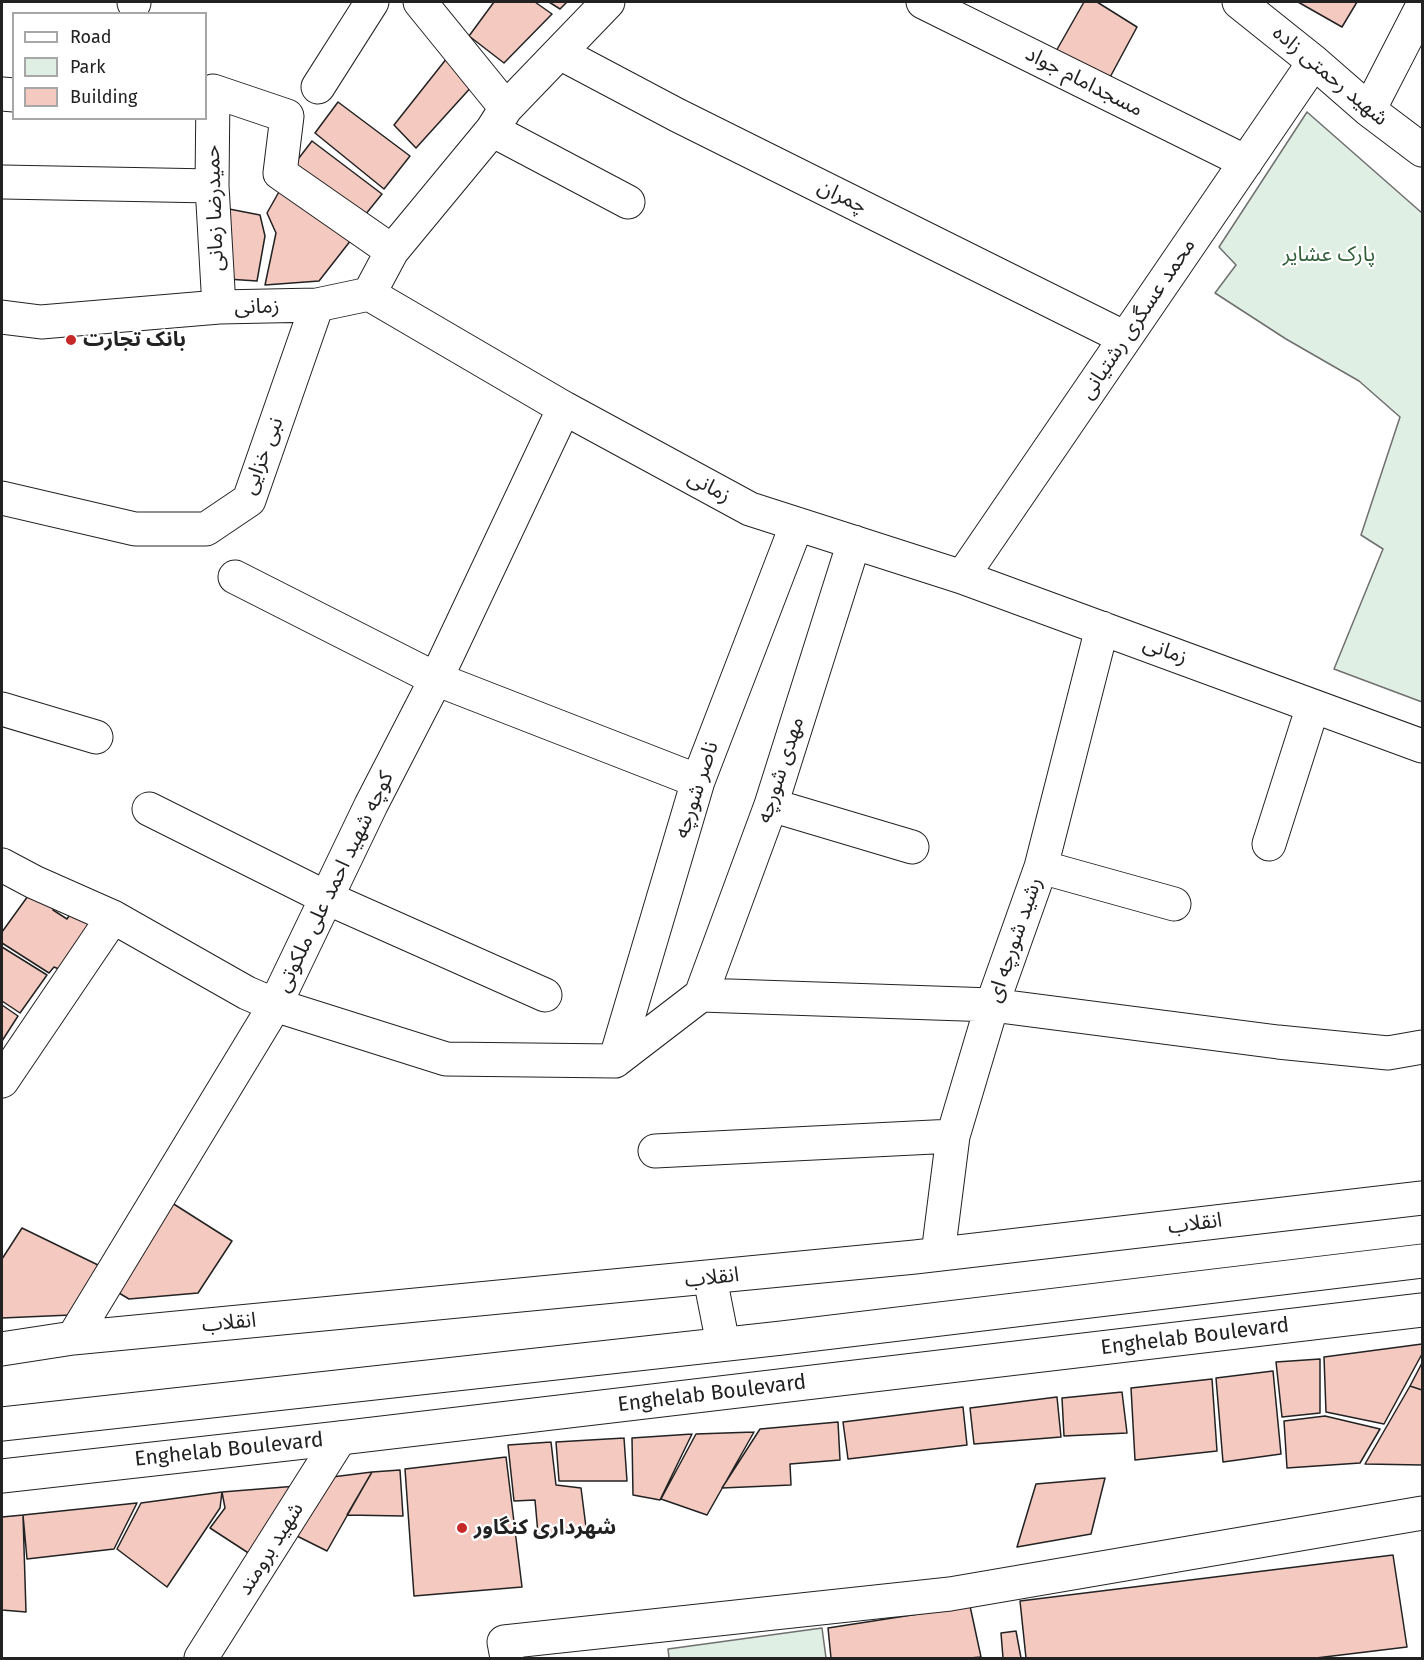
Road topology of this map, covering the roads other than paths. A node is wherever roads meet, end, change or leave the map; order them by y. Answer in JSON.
{"nodes":[{"id":1,"x":372,"y":2,"type":"edge"},
{"id":2,"x":420,"y":2,"type":"edge"},
{"id":3,"x":608,"y":2,"type":"edge"},
{"id":4,"x":923,"y":2,"type":"edge"},
{"id":5,"x":1239,"y":2,"type":"edge"},
{"id":6,"x":1422,"y":7,"type":"edge"},
{"id":7,"x":560,"y":53,"type":"junction"},
{"id":8,"x":1314,"y":62,"type":"junction"},
{"id":9,"x":318,"y":87,"type":"dead end"},
{"id":10,"x":1368,"y":110,"type":"junction"},
{"id":11,"x":499,"y":119,"type":"junction"},
{"id":12,"x":1422,"y":150,"type":"edge"},
{"id":13,"x":1246,"y":162,"type":"junction"},
{"id":14,"x":2,"y":186,"type":"edge"},
{"id":15,"x":212,"y":186,"type":"junction"},
{"id":16,"x":628,"y":202,"type":"dead end"},
{"id":17,"x":392,"y":251,"type":"junction"},
{"id":18,"x":369,"y":294,"type":"junction"},
{"id":19,"x":317,"y":305,"type":"junction"},
{"id":20,"x":219,"y":307,"type":"junction"},
{"id":21,"x":2,"y":317,"type":"edge"},
{"id":22,"x":1125,"y":338,"type":"junction"},
{"id":23,"x":564,"y":408,"type":"junction"},
{"id":24,"x":2,"y":498,"type":"edge"},
{"id":25,"x":797,"y":524,"type":"junction"},
{"id":26,"x":854,"y":542,"type":"junction"},
{"id":27,"x":235,"y":577,"type":"dead end"},
{"id":28,"x":962,"y":577,"type":"junction"},
{"id":29,"x":1102,"y":628,"type":"junction"},
{"id":30,"x":436,"y":679,"type":"junction"},
{"id":31,"x":1313,"y":706,"type":"junction"},
{"id":32,"x":2,"y":709,"type":"edge"},
{"id":33,"x":96,"y":737,"type":"dead end"},
{"id":34,"x":1422,"y":746,"type":"edge"},
{"id":35,"x":698,"y":781,"type":"junction"},
{"id":36,"x":771,"y":805,"type":"junction"},
{"id":37,"x":149,"y":809,"type":"dead end"},
{"id":38,"x":1269,"y":844,"type":"dead end"},
{"id":39,"x":912,"y":847,"type":"dead end"},
{"id":40,"x":2,"y":865,"type":"edge"},
{"id":41,"x":1041,"y":867,"type":"junction"},
{"id":42,"x":327,"y":898,"type":"junction"},
{"id":43,"x":1174,"y":904,"type":"dead end"},
{"id":44,"x":112,"y":917,"type":"junction"},
{"id":45,"x":545,"y":995,"type":"dead end"},
{"id":46,"x":701,"y":995,"type":"junction"},
{"id":47,"x":275,"y":1005,"type":"junction"},
{"id":48,"x":992,"y":1005,"type":"junction"},
{"id":49,"x":1422,"y":1047,"type":"edge"},
{"id":50,"x":615,"y":1061,"type":"junction"},
{"id":51,"x":2,"y":1081,"type":"edge"},
{"id":52,"x":953,"y":1136,"type":"junction"},
{"id":53,"x":655,"y":1151,"type":"dead end"},
{"id":54,"x":1422,"y":1198,"type":"edge"},
{"id":55,"x":938,"y":1254,"type":"junction"},
{"id":56,"x":1422,"y":1261,"type":"edge"},
{"id":57,"x":710,"y":1278,"type":"junction"},
{"id":58,"x":1422,"y":1310,"type":"edge"},
{"id":59,"x":73,"y":1338,"type":"junction"},
{"id":60,"x":723,"y":1344,"type":"junction"},
{"id":61,"x":2,"y":1349,"type":"edge"},
{"id":62,"x":2,"y":1424,"type":"edge"},
{"id":63,"x":340,"y":1438,"type":"junction"},
{"id":64,"x":2,"y":1476,"type":"edge"},
{"id":65,"x":1422,"y":1513,"type":"edge"},
{"id":66,"x":201,"y":1659,"type":"edge"},
{"id":67,"x":507,"y":1659,"type":"edge"}],
"edges":[{"from":1,"to":9,"type":"street"},
{"from":2,"to":11,"type":"street"},
{"from":3,"to":7,"type":"street"},
{"from":4,"to":13,"type":"street","name":"مسجدامام جواد"},
{"from":5,"to":8,"type":"street","name":"شهید رحمتی زاده"},
{"from":6,"to":10,"type":"street"},
{"from":7,"to":11,"type":"street"},
{"from":7,"to":22,"type":"street","name":"چمران"},
{"from":8,"to":10,"type":"street","name":"شهید رحمتی زاده"},
{"from":8,"to":13,"type":"street","name":"محمد عسگری رشتیانی"},
{"from":10,"to":12,"type":"street","name":"شهید رحمتی زاده"},
{"from":11,"to":16,"type":"street"},
{"from":11,"to":17,"type":"street"},
{"from":13,"to":22,"type":"street","name":"محمد عسگری رشتیانی"},
{"from":14,"to":15,"type":"street"},
{"from":15,"to":17,"type":"street","name":"حمیدرضا زمانی"},
{"from":15,"to":20,"type":"street","name":"حمیدرضا زمانی"},
{"from":17,"to":18,"type":"street"},
{"from":18,"to":19,"type":"street","name":"زمانی"},
{"from":18,"to":23,"type":"street","name":"زمانی"},
{"from":19,"to":20,"type":"street","name":"زمانی"},
{"from":19,"to":24,"type":"street","name":"نبی خزایی"},
{"from":20,"to":21,"type":"street","name":"زمانی"},
{"from":22,"to":28,"type":"street","name":"محمد عسگری رشتیانی"},
{"from":23,"to":25,"type":"street","name":"زمانی"},
{"from":23,"to":30,"type":"street","name":"کوچه شهید احمد علی ملکوتی"},
{"from":25,"to":26,"type":"street","name":"زمانی"},
{"from":25,"to":35,"type":"street","name":"ناصر شورچه"},
{"from":26,"to":28,"type":"street","name":"زمانی"},
{"from":26,"to":36,"type":"street","name":"مهدی شورچه"},
{"from":27,"to":30,"type":"street"},
{"from":28,"to":29,"type":"street","name":"زمانی"},
{"from":29,"to":31,"type":"street","name":"زمانی"},
{"from":29,"to":41,"type":"street","name":"رشید شورچه ای"},
{"from":30,"to":35,"type":"street"},
{"from":30,"to":42,"type":"street","name":"کوچه شهید احمد علی ملکوتی"},
{"from":31,"to":34,"type":"street","name":"زمانی"},
{"from":31,"to":38,"type":"street"},
{"from":32,"to":33,"type":"street"},
{"from":35,"to":50,"type":"street","name":"ناصر شورچه"},
{"from":36,"to":39,"type":"street"},
{"from":36,"to":46,"type":"street","name":"مهدی شورچه"},
{"from":37,"to":42,"type":"street"},
{"from":40,"to":44,"type":"street"},
{"from":41,"to":43,"type":"street"},
{"from":41,"to":48,"type":"street","name":"رشید شورچه ای"},
{"from":42,"to":45,"type":"street"},
{"from":42,"to":47,"type":"street","name":"کوچه شهید احمد علی ملکوتی"},
{"from":44,"to":47,"type":"street"},
{"from":44,"to":51,"type":"street"},
{"from":46,"to":48,"type":"street"},
{"from":46,"to":50,"type":"street"},
{"from":47,"to":50,"type":"street"},
{"from":47,"to":59,"type":"street","name":"کوچه شهید احمد علی ملکوتی"},
{"from":48,"to":49,"type":"street"},
{"from":48,"to":52,"type":"street","name":"رشید شورچه ای"},
{"from":52,"to":53,"type":"street"},
{"from":52,"to":55,"type":"street","name":"رشید شورچه ای"},
{"from":54,"to":55,"type":"street","name":"انقلاب"},
{"from":55,"to":57,"type":"street","name":"انقلاب"},
{"from":56,"to":60,"type":"street"},
{"from":57,"to":59,"type":"street","name":"انقلاب"},
{"from":57,"to":60,"type":"street"},
{"from":58,"to":63,"type":"street","name":"Enghelab Boulevard"},
{"from":59,"to":61,"type":"street","name":"انقلاب"},
{"from":60,"to":62,"type":"street"},
{"from":63,"to":64,"type":"street","name":"Enghelab Boulevard"},
{"from":63,"to":66,"type":"street","name":"شهید برومند"},
{"from":65,"to":67,"type":"street"}]}
